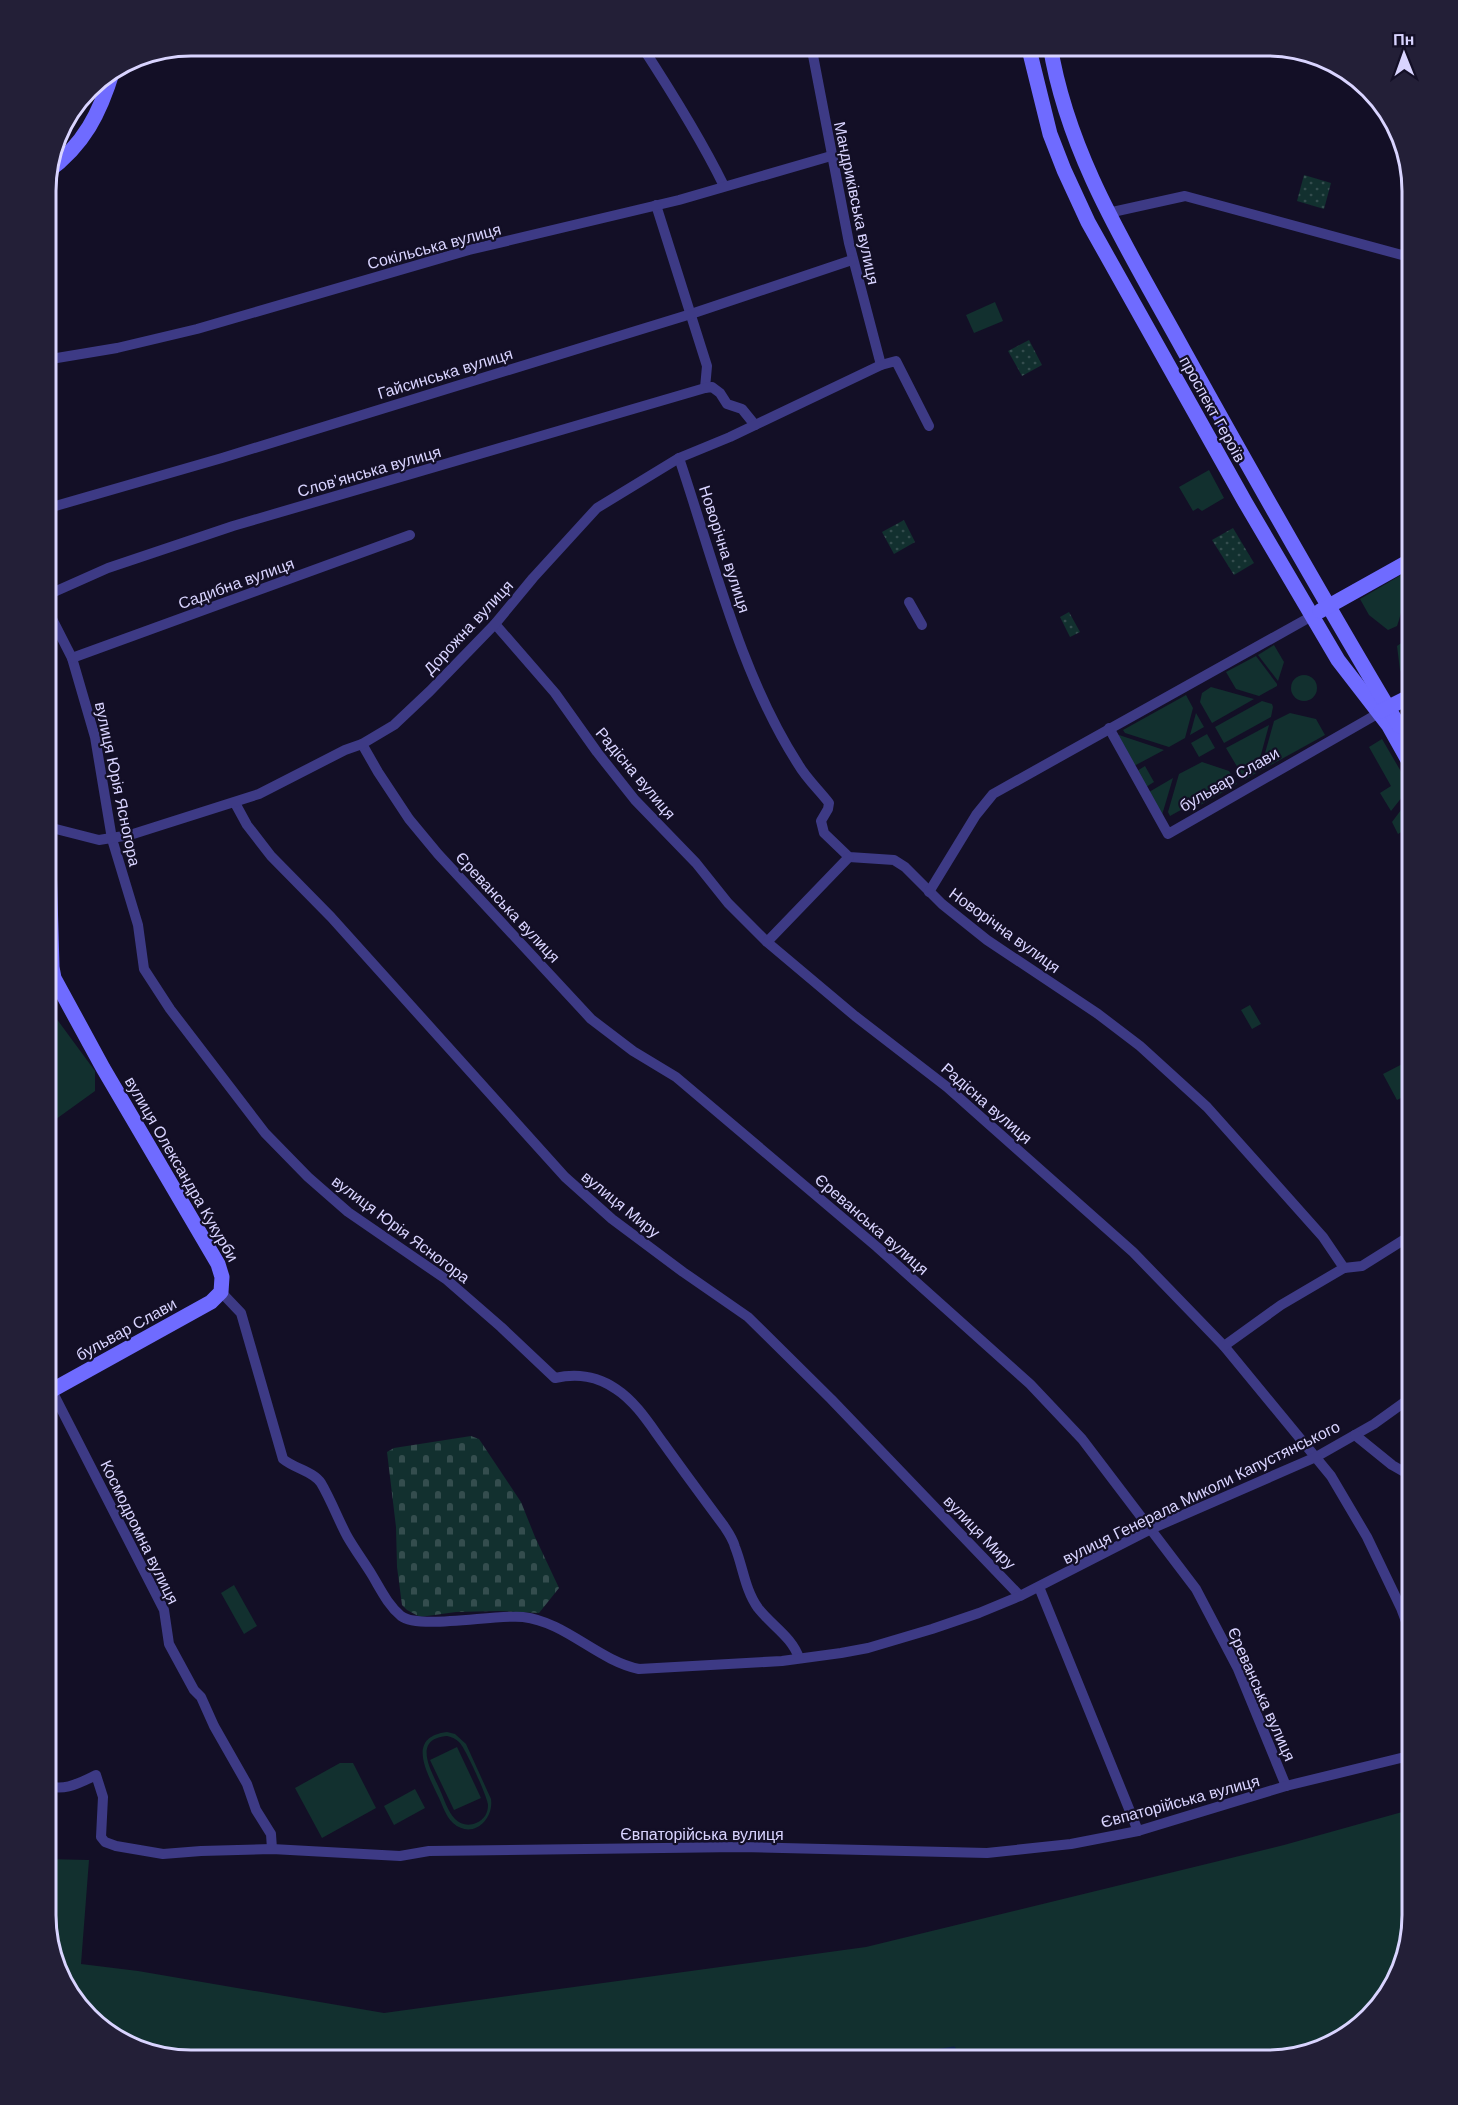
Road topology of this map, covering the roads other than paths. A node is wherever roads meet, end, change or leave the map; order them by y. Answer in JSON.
{"nodes":[{"id":1,"x":647,"y":56,"type":"edge"},
{"id":2,"x":813,"y":56,"type":"edge"},
{"id":3,"x":1031,"y":56,"type":"edge"},
{"id":4,"x":1052,"y":56,"type":"edge"},
{"id":5,"x":109,"y":82,"type":"edge"},
{"id":6,"x":831,"y":156,"type":"junction"},
{"id":7,"x":59,"y":162,"type":"edge"},
{"id":8,"x":724,"y":186,"type":"junction"},
{"id":9,"x":656,"y":205,"type":"junction"},
{"id":10,"x":1108,"y":213,"type":"junction"},
{"id":11,"x":1402,"y":255,"type":"edge"},
{"id":12,"x":852,"y":260,"type":"junction"},
{"id":13,"x":691,"y":314,"type":"junction"},
{"id":14,"x":56,"y":358,"type":"edge"},
{"id":15,"x":881,"y":365,"type":"junction"},
{"id":16,"x":705,"y":388,"type":"junction"},
{"id":17,"x":756,"y":425,"type":"junction"},
{"id":18,"x":929,"y":426,"type":"dead end"},
{"id":19,"x":679,"y":458,"type":"junction"},
{"id":20,"x":56,"y":506,"type":"edge"},
{"id":21,"x":410,"y":535,"type":"dead end"},
{"id":22,"x":1402,"y":565,"type":"edge"},
{"id":23,"x":56,"y":591,"type":"edge"},
{"id":24,"x":909,"y":602,"type":"dead end"},
{"id":25,"x":1328,"y":607,"type":"junction"},
{"id":26,"x":1312,"y":616,"type":"junction"},
{"id":27,"x":495,"y":624,"type":"junction"},
{"id":28,"x":922,"y":625,"type":"dead end"},
{"id":29,"x":56,"y":626,"type":"edge"},
{"id":30,"x":72,"y":658,"type":"junction"},
{"id":31,"x":1402,"y":701,"type":"edge"},
{"id":32,"x":1384,"y":710,"type":"junction"},
{"id":33,"x":1109,"y":729,"type":"junction"},
{"id":34,"x":1402,"y":735,"type":"edge"},
{"id":35,"x":362,"y":744,"type":"junction"},
{"id":36,"x":1402,"y":749,"type":"edge"},
{"id":37,"x":235,"y":803,"type":"junction"},
{"id":38,"x":56,"y":829,"type":"edge"},
{"id":39,"x":112,"y":839,"type":"junction"},
{"id":40,"x":849,"y":857,"type":"junction"},
{"id":41,"x":929,"y":892,"type":"junction"},
{"id":42,"x":767,"y":942,"type":"junction"},
{"id":43,"x":56,"y":982,"type":"edge"},
{"id":44,"x":1402,"y":1241,"type":"edge"},
{"id":45,"x":1344,"y":1268,"type":"junction"},
{"id":46,"x":221,"y":1292,"type":"junction"},
{"id":47,"x":1224,"y":1346,"type":"junction"},
{"id":48,"x":56,"y":1388,"type":"edge"},
{"id":49,"x":1402,"y":1404,"type":"edge"},
{"id":50,"x":56,"y":1407,"type":"edge"},
{"id":51,"x":1355,"y":1435,"type":"junction"},
{"id":52,"x":1316,"y":1457,"type":"junction"},
{"id":53,"x":1402,"y":1471,"type":"edge"},
{"id":54,"x":1151,"y":1529,"type":"junction"},
{"id":55,"x":1039,"y":1587,"type":"junction"},
{"id":56,"x":1020,"y":1596,"type":"junction"},
{"id":57,"x":1402,"y":1611,"type":"edge"},
{"id":58,"x":799,"y":1658,"type":"junction"},
{"id":59,"x":1402,"y":1758,"type":"edge"},
{"id":60,"x":1286,"y":1786,"type":"junction"},
{"id":61,"x":56,"y":1788,"type":"edge"},
{"id":62,"x":1138,"y":1831,"type":"junction"},
{"id":63,"x":272,"y":1849,"type":"junction"}],
"edges":[{"from":1,"to":8,"type":"street"},
{"from":2,"to":6,"type":"street","name":"Мандриківська вулиця"},
{"from":3,"to":26,"type":"main road","name":"проспект Героїв"},
{"from":4,"to":10,"type":"main road","name":"проспект Героїв"},
{"from":5,"to":7,"type":"main road"},
{"from":6,"to":8,"type":"street","name":"Сокільська вулиця"},
{"from":6,"to":12,"type":"street","name":"Мандриківська вулиця"},
{"from":8,"to":9,"type":"street","name":"Сокільська вулиця"},
{"from":9,"to":13,"type":"street"},
{"from":9,"to":14,"type":"street","name":"Сокільська вулиця"},
{"from":10,"to":11,"type":"street"},
{"from":10,"to":25,"type":"main road","name":"проспект Героїв"},
{"from":12,"to":13,"type":"street","name":"Гайсинська вулиця"},
{"from":12,"to":15,"type":"street","name":"Мандриківська вулиця"},
{"from":13,"to":16,"type":"street"},
{"from":13,"to":20,"type":"street","name":"Гайсинська вулиця"},
{"from":15,"to":17,"type":"street","name":"Дорожна вулиця"},
{"from":15,"to":18,"type":"street"},
{"from":16,"to":17,"type":"street"},
{"from":16,"to":23,"type":"street","name":"Словʼянська вулиця"},
{"from":17,"to":19,"type":"street","name":"Дорожна вулиця"},
{"from":19,"to":27,"type":"street","name":"Дорожна вулиця"},
{"from":19,"to":40,"type":"street","name":"Новорічна вулиця"},
{"from":21,"to":30,"type":"street","name":"Садибна вулиця"},
{"from":22,"to":25,"type":"main road"},
{"from":24,"to":28,"type":"street"},
{"from":25,"to":26,"type":"main road"},
{"from":25,"to":32,"type":"main road","name":"проспект Героїв"},
{"from":26,"to":32,"type":"main road","name":"проспект Героїв"},
{"from":26,"to":33,"type":"street"},
{"from":27,"to":35,"type":"street","name":"Дорожна вулиця"},
{"from":27,"to":42,"type":"street","name":"Радісна вулиця"},
{"from":29,"to":30,"type":"street","name":"вулиця Юрія Ясногора"},
{"from":30,"to":39,"type":"street","name":"вулиця Юрія Ясногора"},
{"from":31,"to":32,"type":"main road","name":"бульвар Слави"},
{"from":32,"to":33,"type":"street","name":"бульвар Слави"},
{"from":32,"to":34,"type":"main road","name":"проспект Героїв"},
{"from":32,"to":36,"type":"main road","name":"проспект Героїв"},
{"from":33,"to":41,"type":"street"},
{"from":35,"to":37,"type":"street","name":"Дорожна вулиця"},
{"from":35,"to":54,"type":"street","name":"Єреванська вулиця"},
{"from":37,"to":39,"type":"street","name":"Дорожна вулиця"},
{"from":37,"to":56,"type":"street","name":"вулиця Миру"},
{"from":38,"to":39,"type":"street","name":"Дорожна вулиця"},
{"from":39,"to":58,"type":"street","name":"вулиця Юрія Ясногора"},
{"from":40,"to":41,"type":"street","name":"Новорічна вулиця"},
{"from":40,"to":42,"type":"street"},
{"from":41,"to":45,"type":"street","name":"Новорічна вулиця"},
{"from":42,"to":47,"type":"street","name":"Радісна вулиця"},
{"from":43,"to":46,"type":"main road","name":"вулиця Олександра Кукурби"},
{"from":44,"to":45,"type":"street"},
{"from":45,"to":47,"type":"street"},
{"from":46,"to":48,"type":"main road","name":"бульвар Слави"},
{"from":46,"to":58,"type":"street","name":"вулиця Генерала Миколи Капустянського"},
{"from":47,"to":52,"type":"street","name":"Радісна вулиця"},
{"from":49,"to":51,"type":"street","name":"вулиця Генерала Миколи Капустянського"},
{"from":50,"to":63,"type":"street","name":"Космодромна вулиця"},
{"from":51,"to":52,"type":"street","name":"вулиця Генерала Миколи Капустянського"},
{"from":51,"to":53,"type":"street"},
{"from":52,"to":54,"type":"street","name":"вулиця Генерала Миколи Капустянського"},
{"from":52,"to":57,"type":"street","name":"Радісна вулиця"},
{"from":54,"to":55,"type":"street","name":"вулиця Генерала Миколи Капустянського"},
{"from":54,"to":60,"type":"street","name":"Єреванська вулиця"},
{"from":55,"to":56,"type":"street","name":"вулиця Генерала Миколи Капустянського"},
{"from":55,"to":62,"type":"street"},
{"from":56,"to":58,"type":"street","name":"вулиця Генерала Миколи Капустянського"},
{"from":59,"to":60,"type":"street","name":"Євпаторійська вулиця"},
{"from":60,"to":62,"type":"street","name":"Євпаторійська вулиця"},
{"from":61,"to":63,"type":"street","name":"Євпаторійська вулиця"},
{"from":62,"to":63,"type":"street","name":"Євпаторійська вулиця"}]}
